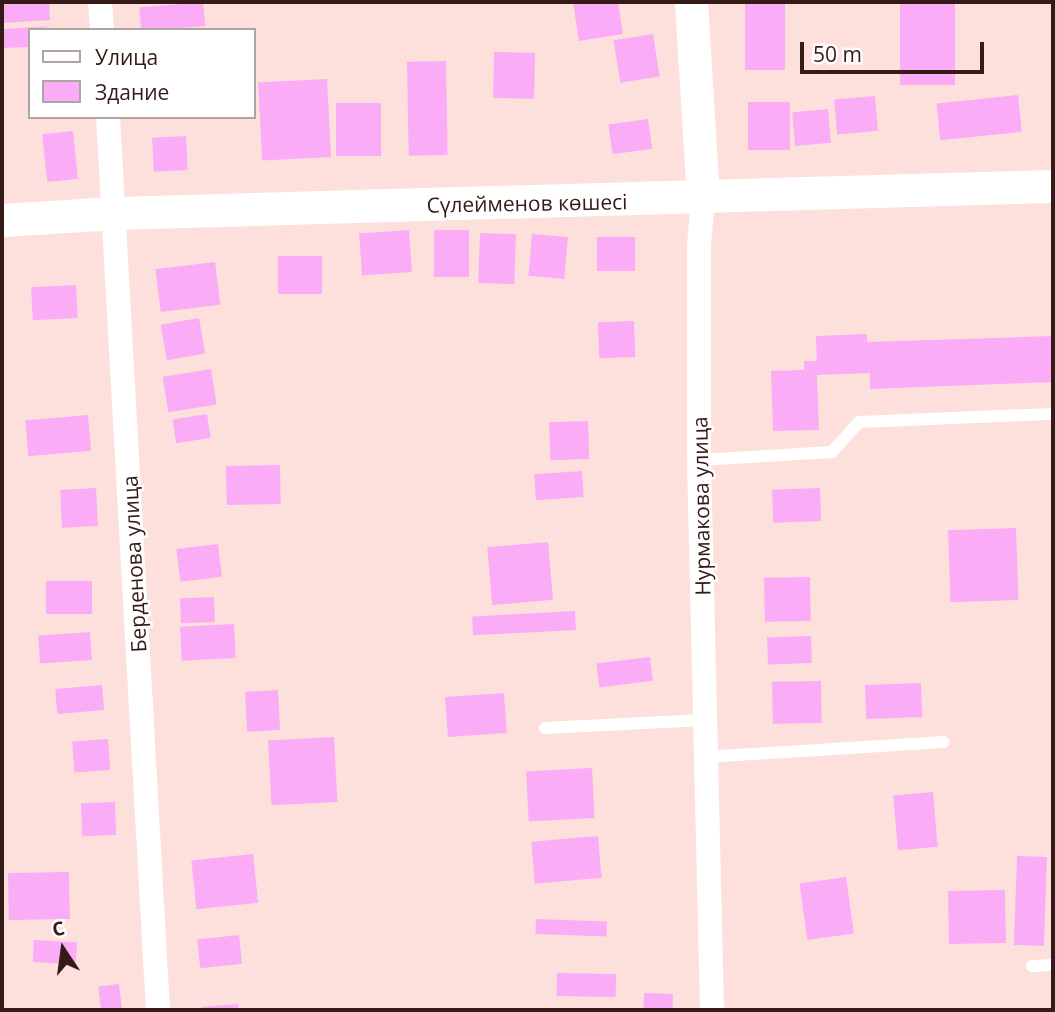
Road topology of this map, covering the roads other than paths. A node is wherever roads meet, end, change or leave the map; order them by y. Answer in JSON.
{"nodes":[{"id":1,"x":100,"y":2,"type":"edge"},
{"id":2,"x":691,"y":2,"type":"edge"},
{"id":3,"x":102,"y":28,"type":"edge"},
{"id":4,"x":108,"y":119,"type":"edge"},
{"id":5,"x":1053,"y":186,"type":"edge"},
{"id":6,"x":703,"y":199,"type":"junction"},
{"id":7,"x":114,"y":213,"type":"junction"},
{"id":8,"x":2,"y":220,"type":"edge"},
{"id":9,"x":1053,"y":414,"type":"edge"},
{"id":10,"x":699,"y":460,"type":"junction"},
{"id":11,"x":704,"y":720,"type":"junction"},
{"id":12,"x":545,"y":728,"type":"dead end"},
{"id":13,"x":944,"y":742,"type":"dead end"},
{"id":14,"x":705,"y":757,"type":"junction"},
{"id":15,"x":1053,"y":965,"type":"edge"},
{"id":16,"x":1032,"y":966,"type":"dead end"},
{"id":17,"x":158,"y":1010,"type":"edge"},
{"id":18,"x":712,"y":1010,"type":"edge"}],
"edges":[{"from":1,"to":3,"type":"street"},
{"from":2,"to":6,"type":"main road","name":"Нурмакова улица"},
{"from":4,"to":7,"type":"street","name":"Берденова улица"},
{"from":5,"to":6,"type":"main road","name":"Сүлейменов көшесі"},
{"from":6,"to":7,"type":"main road","name":"Сүлейменов көшесі"},
{"from":6,"to":10,"type":"street","name":"Нурмакова улица"},
{"from":7,"to":8,"type":"main road","name":"Сүлейменов көшесі"},
{"from":7,"to":17,"type":"street","name":"Берденова улица"},
{"from":9,"to":10,"type":"lane"},
{"from":10,"to":11,"type":"street","name":"Нурмакова улица"},
{"from":11,"to":12,"type":"lane"},
{"from":11,"to":14,"type":"street","name":"Нурмакова улица"},
{"from":13,"to":14,"type":"lane"},
{"from":14,"to":18,"type":"street","name":"Нурмакова улица"},
{"from":15,"to":16,"type":"lane"}]}
